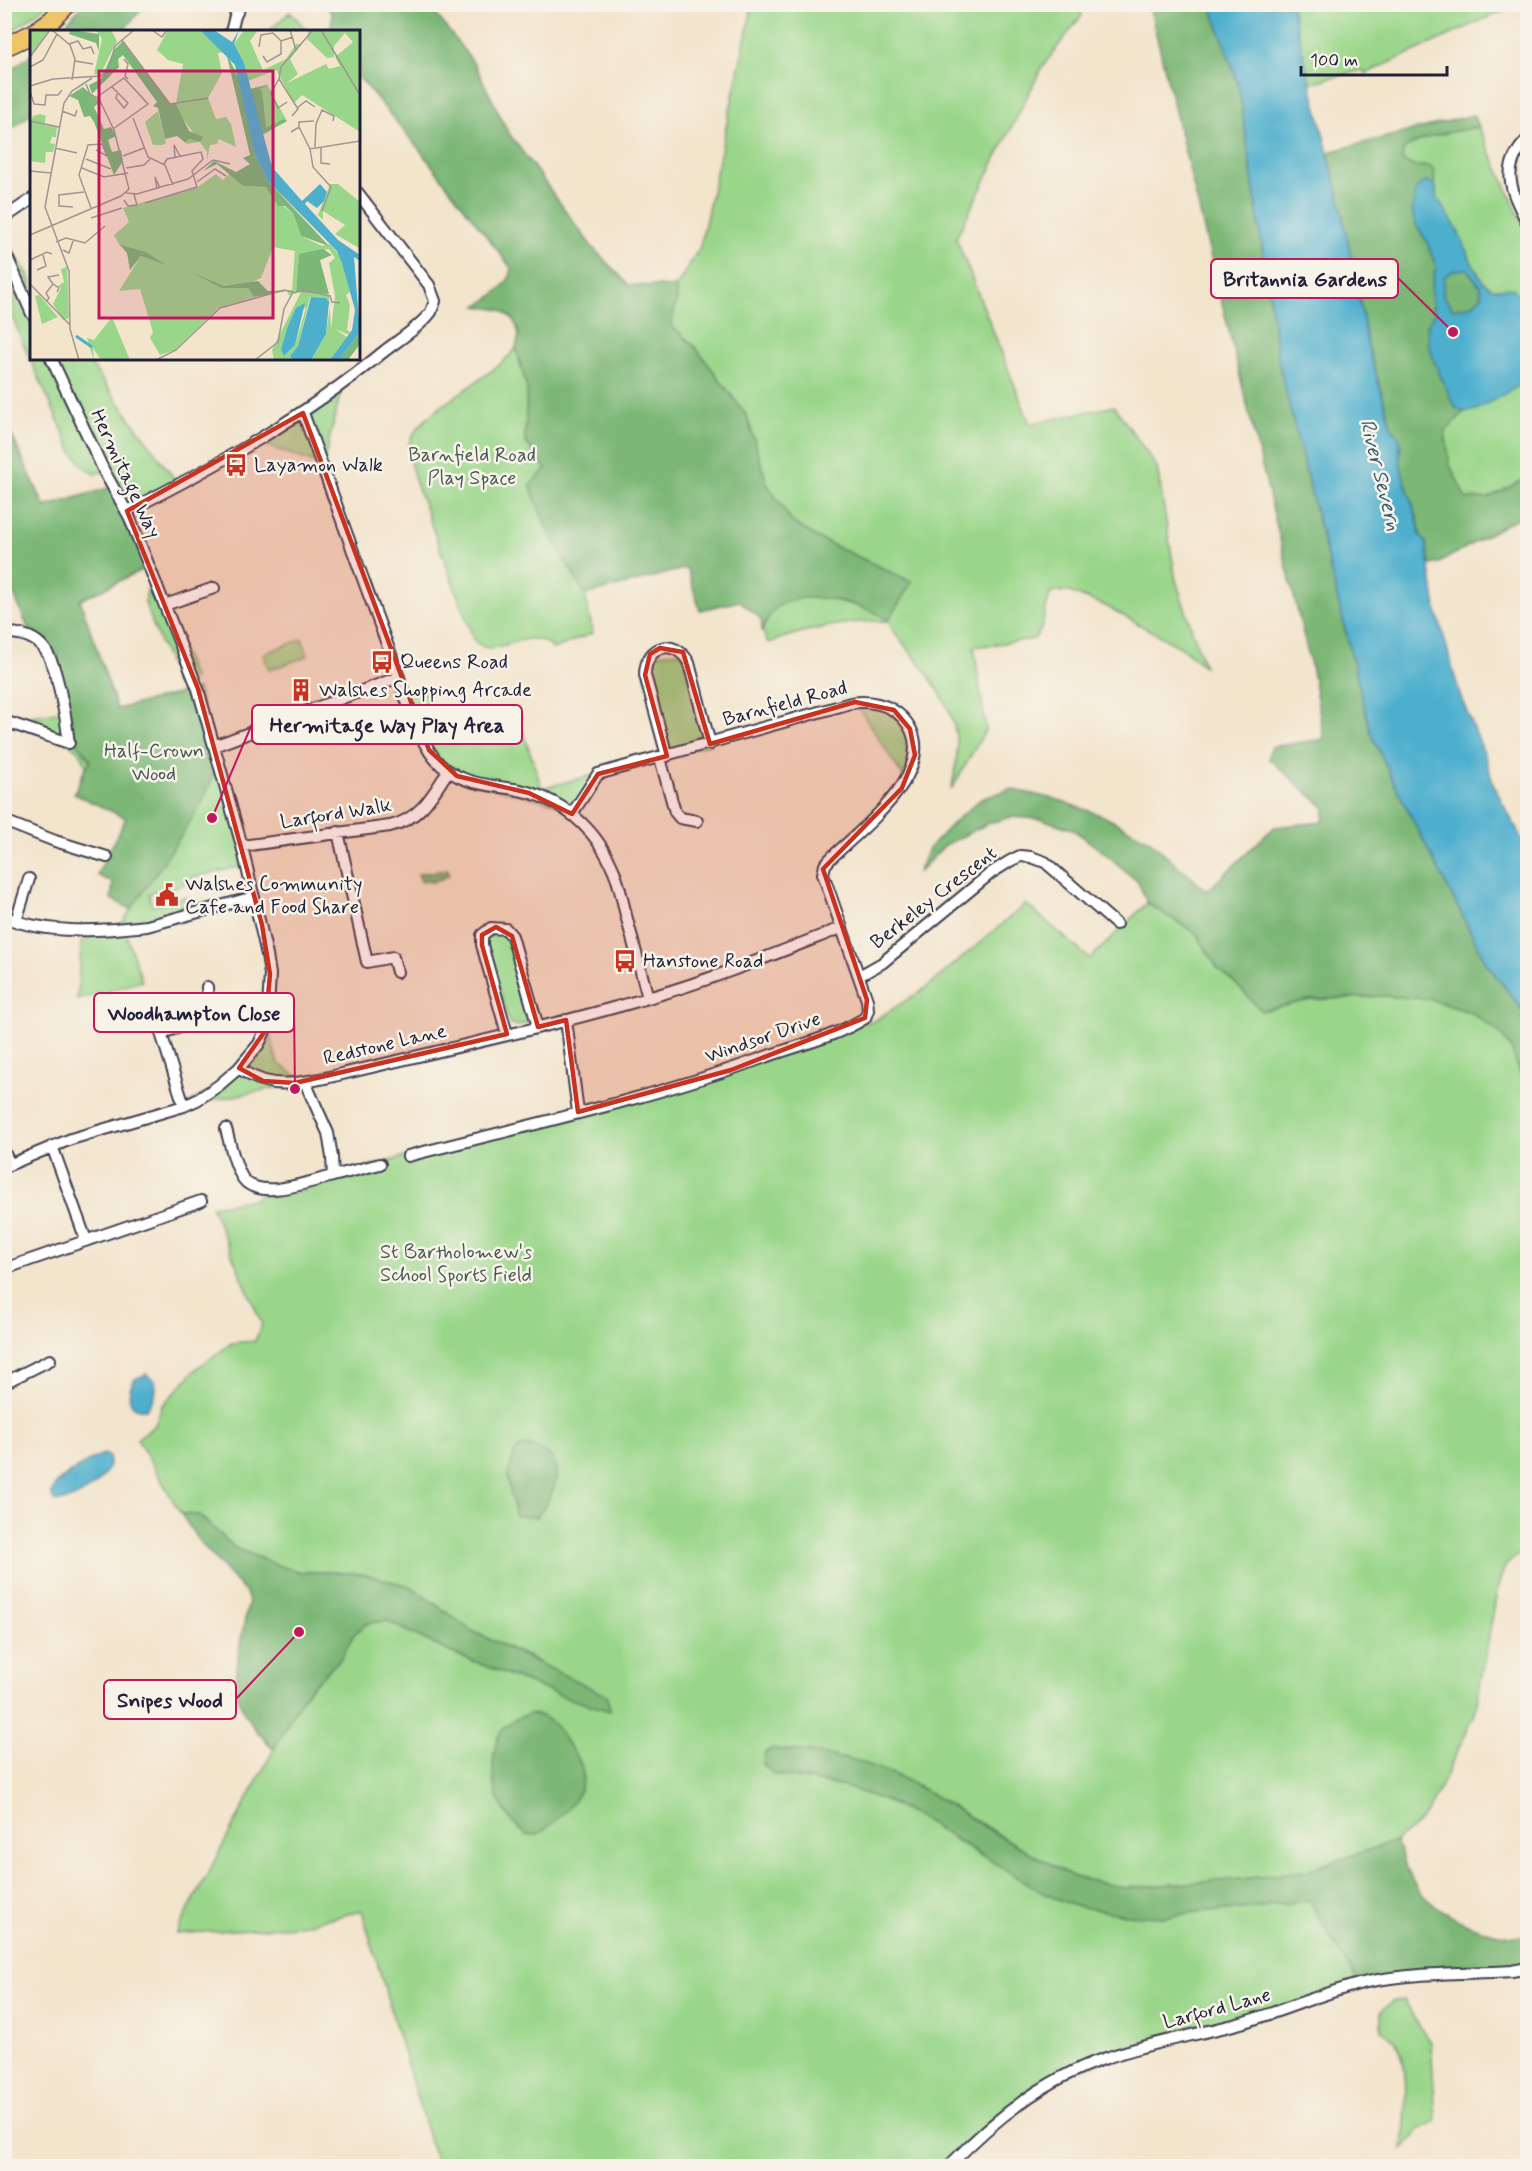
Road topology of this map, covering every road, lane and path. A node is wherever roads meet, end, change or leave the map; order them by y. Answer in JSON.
{"nodes":[{"id":1,"x":67,"y":4,"type":"edge"},
{"id":2,"x":242,"y":4,"type":"edge"},
{"id":3,"x":37,"y":30,"type":"edge"},
{"id":4,"x":232,"y":30,"type":"edge"},
{"id":5,"x":30,"y":34,"type":"edge"},
{"id":6,"x":4,"y":47,"type":"edge"},
{"id":7,"x":1527,"y":139,"type":"edge"},
{"id":8,"x":360,"y":196,"type":"edge"},
{"id":9,"x":30,"y":200,"type":"edge"},
{"id":10,"x":4,"y":218,"type":"edge"},
{"id":11,"x":1527,"y":224,"type":"edge"},
{"id":12,"x":4,"y":250,"type":"edge"},
{"id":13,"x":30,"y":309,"type":"edge"},
{"id":14,"x":52,"y":360,"type":"edge"},
{"id":15,"x":303,"y":413,"type":"junction"},
{"id":16,"x":127,"y":511,"type":"junction"},
{"id":17,"x":214,"y":588,"type":"dead end"},
{"id":18,"x":165,"y":605,"type":"junction"},
{"id":19,"x":4,"y":633,"type":"edge"},
{"id":20,"x":399,"y":677,"type":"junction"},
{"id":21,"x":4,"y":721,"type":"edge"},
{"id":22,"x":710,"y":744,"type":"junction"},
{"id":23,"x":214,"y":746,"type":"junction"},
{"id":24,"x":663,"y":757,"type":"junction"},
{"id":25,"x":448,"y":771,"type":"junction"},
{"id":26,"x":572,"y":814,"type":"junction"},
{"id":27,"x":4,"y":821,"type":"edge"},
{"id":28,"x":697,"y":821,"type":"dead end"},
{"id":29,"x":338,"y":832,"type":"junction"},
{"id":30,"x":242,"y":846,"type":"junction"},
{"id":31,"x":106,"y":857,"type":"dead end"},
{"id":32,"x":29,"y":879,"type":"dead end"},
{"id":33,"x":254,"y":897,"type":"junction"},
{"id":34,"x":4,"y":917,"type":"edge"},
{"id":35,"x":16,"y":921,"type":"junction"},
{"id":36,"x":1116,"y":924,"type":"dead end"},
{"id":37,"x":841,"y":928,"type":"junction"},
{"id":38,"x":397,"y":972,"type":"dead end"},
{"id":39,"x":859,"y":976,"type":"junction"},
{"id":40,"x":207,"y":987,"type":"dead end"},
{"id":41,"x":648,"y":998,"type":"junction"},
{"id":42,"x":566,"y":1020,"type":"junction"},
{"id":43,"x":538,"y":1027,"type":"junction"},
{"id":44,"x":507,"y":1034,"type":"junction"},
{"id":45,"x":238,"y":1068,"type":"junction"},
{"id":46,"x":305,"y":1082,"type":"junction"},
{"id":47,"x":184,"y":1106,"type":"junction"},
{"id":48,"x":578,"y":1112,"type":"junction"},
{"id":49,"x":226,"y":1129,"type":"dead end"},
{"id":50,"x":52,"y":1146,"type":"junction"},
{"id":51,"x":4,"y":1152,"type":"edge"},
{"id":52,"x":408,"y":1156,"type":"dead end"},
{"id":53,"x":380,"y":1164,"type":"dead end"},
{"id":54,"x":8,"y":1166,"type":"edge"},
{"id":55,"x":333,"y":1176,"type":"junction"},
{"id":56,"x":201,"y":1201,"type":"dead end"},
{"id":57,"x":86,"y":1240,"type":"junction"},
{"id":58,"x":4,"y":1269,"type":"edge"},
{"id":59,"x":50,"y":1360,"type":"dead end"},
{"id":60,"x":4,"y":1383,"type":"edge"},
{"id":61,"x":1527,"y":1968,"type":"edge"},
{"id":62,"x":949,"y":2166,"type":"edge"}],
"edges":[{"from":1,"to":3,"type":"main road"},
{"from":2,"to":4,"type":"street"},
{"from":5,"to":6,"type":"main road"},
{"from":7,"to":11,"type":"street"},
{"from":8,"to":15,"type":"street"},
{"from":9,"to":10,"type":"street"},
{"from":12,"to":13,"type":"street"},
{"from":14,"to":16,"type":"street","name":"Hermitage Way"},
{"from":15,"to":16,"type":"street"},
{"from":15,"to":20,"type":"street"},
{"from":16,"to":18,"type":"street","name":"Hermitage Way"},
{"from":17,"to":18,"type":"street"},
{"from":18,"to":23,"type":"street","name":"Hermitage Way"},
{"from":19,"to":21,"type":"street"},
{"from":20,"to":23,"type":"street"},
{"from":20,"to":25,"type":"street"},
{"from":22,"to":24,"type":"street","name":"Barnfield Road"},
{"from":22,"to":24,"type":"street","name":"Barnfield Road"},
{"from":22,"to":37,"type":"street","name":"Barnfield Road"},
{"from":23,"to":30,"type":"street","name":"Hermitage Way"},
{"from":24,"to":26,"type":"street","name":"Barnfield Road"},
{"from":24,"to":28,"type":"street"},
{"from":25,"to":26,"type":"street"},
{"from":25,"to":29,"type":"street","name":"Larford Walk"},
{"from":26,"to":41,"type":"street"},
{"from":27,"to":31,"type":"street"},
{"from":29,"to":30,"type":"street","name":"Larford Walk"},
{"from":29,"to":38,"type":"street"},
{"from":30,"to":33,"type":"street","name":"Hermitage Way"},
{"from":32,"to":35,"type":"street"},
{"from":33,"to":35,"type":"street"},
{"from":33,"to":45,"type":"street","name":"Hermitage Way"},
{"from":34,"to":35,"type":"street"},
{"from":36,"to":39,"type":"street","name":"Berkeley Crescent"},
{"from":37,"to":39,"type":"street","name":"Windsor Drive"},
{"from":37,"to":41,"type":"street","name":"Redstone Lane"},
{"from":39,"to":48,"type":"street","name":"Windsor Drive"},
{"from":40,"to":47,"type":"street"},
{"from":41,"to":42,"type":"street","name":"Redstone Lane"},
{"from":42,"to":43,"type":"street","name":"Redstone Lane"},
{"from":42,"to":48,"type":"street"},
{"from":43,"to":44,"type":"street","name":"Redstone Lane"},
{"from":43,"to":44,"type":"street"},
{"from":44,"to":46,"type":"street","name":"Redstone Lane"},
{"from":45,"to":46,"type":"street","name":"Redstone Lane"},
{"from":45,"to":47,"type":"street","name":"Hermitage Way"},
{"from":46,"to":55,"type":"street"},
{"from":47,"to":50,"type":"street"},
{"from":48,"to":52,"type":"street","name":"Windsor Drive"},
{"from":49,"to":55,"type":"street"},
{"from":50,"to":54,"type":"street"},
{"from":50,"to":57,"type":"street"},
{"from":51,"to":54,"type":"street"},
{"from":53,"to":55,"type":"street"},
{"from":56,"to":57,"type":"street"},
{"from":57,"to":58,"type":"street"},
{"from":59,"to":60,"type":"street"},
{"from":61,"to":62,"type":"street","name":"Larford Lane"}]}
